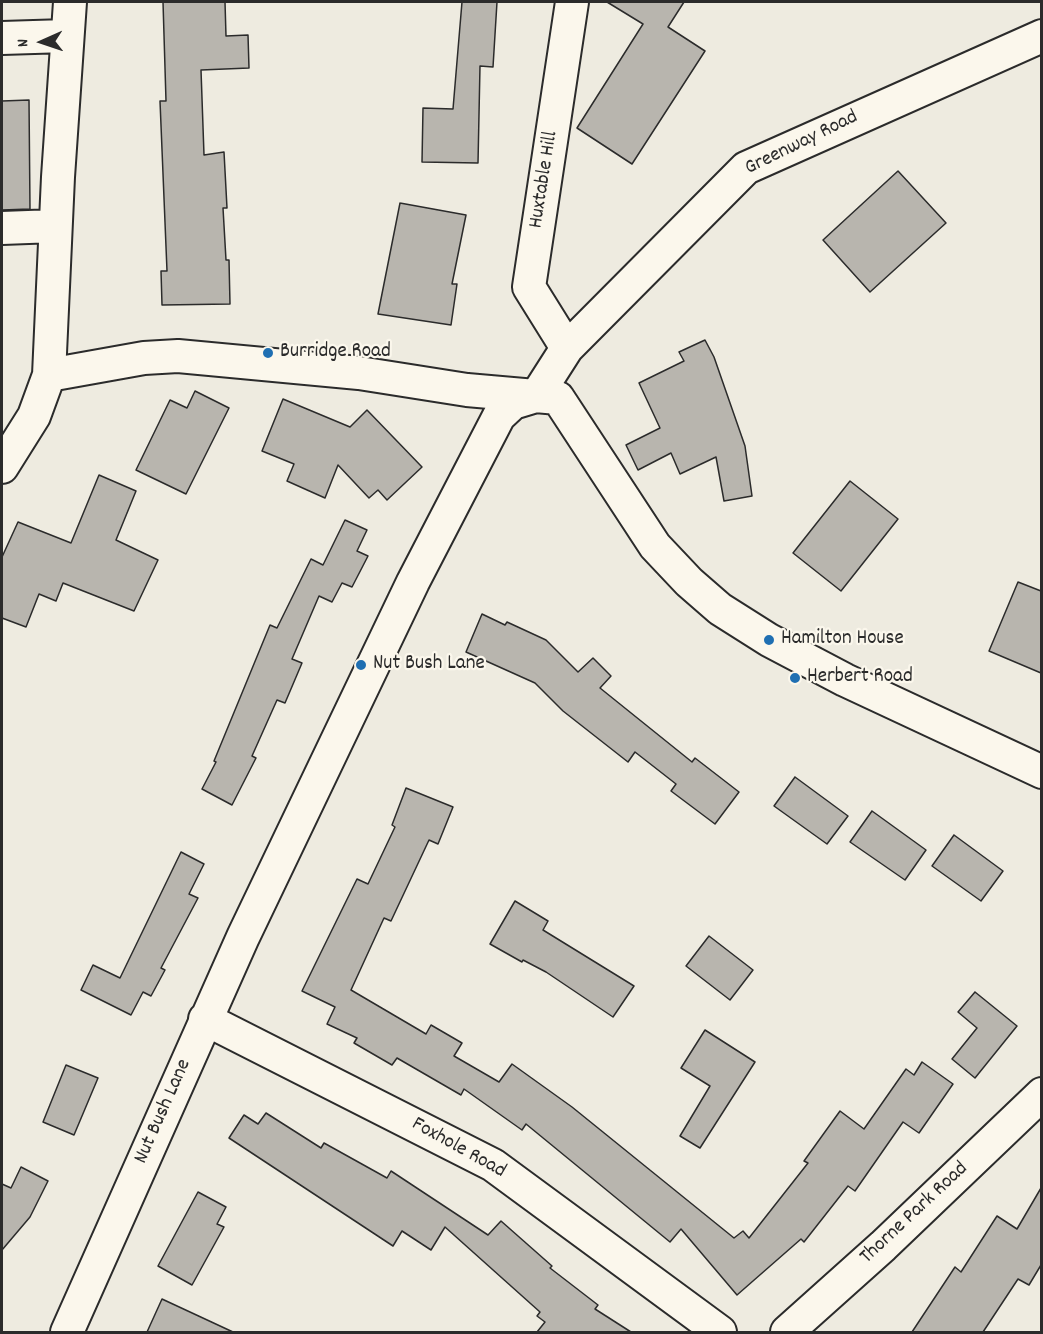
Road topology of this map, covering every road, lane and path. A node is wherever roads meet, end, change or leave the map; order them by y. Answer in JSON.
{"nodes":[{"id":1,"x":70,"y":2,"type":"edge"},
{"id":2,"x":572,"y":2,"type":"edge"},
{"id":3,"x":66,"y":36,"type":"junction"},
{"id":4,"x":1041,"y":36,"type":"edge"},
{"id":5,"x":2,"y":38,"type":"edge"},
{"id":6,"x":56,"y":226,"type":"junction"},
{"id":7,"x":2,"y":228,"type":"edge"},
{"id":8,"x":567,"y":348,"type":"junction"},
{"id":9,"x":49,"y":375,"type":"junction"},
{"id":10,"x":537,"y":395,"type":"junction"},
{"id":11,"x":6,"y":452,"type":"edge"},
{"id":12,"x":1041,"y":772,"type":"edge"},
{"id":13,"x":205,"y":1019,"type":"junction"},
{"id":14,"x":1041,"y":1094,"type":"edge"},
{"id":15,"x":67,"y":1332,"type":"edge"},
{"id":16,"x":720,"y":1332,"type":"edge"},
{"id":17,"x":787,"y":1332,"type":"edge"}],
"edges":[{"from":1,"to":3,"type":"street"},
{"from":2,"to":8,"type":"street","name":"Huxtable Hill"},
{"from":3,"to":5,"type":"street"},
{"from":3,"to":6,"type":"street"},
{"from":4,"to":8,"type":"street","name":"Greenway Road"},
{"from":6,"to":7,"type":"street"},
{"from":6,"to":9,"type":"street"},
{"from":8,"to":10,"type":"street","name":"Greenway Road"},
{"from":9,"to":10,"type":"street"},
{"from":9,"to":11,"type":"street"},
{"from":10,"to":12,"type":"street"},
{"from":10,"to":13,"type":"street","name":"Nut Bush Lane"},
{"from":13,"to":15,"type":"street","name":"Nut Bush Lane"},
{"from":13,"to":16,"type":"street","name":"Foxhole Road"},
{"from":14,"to":17,"type":"street","name":"Thorne Park Road"}]}
